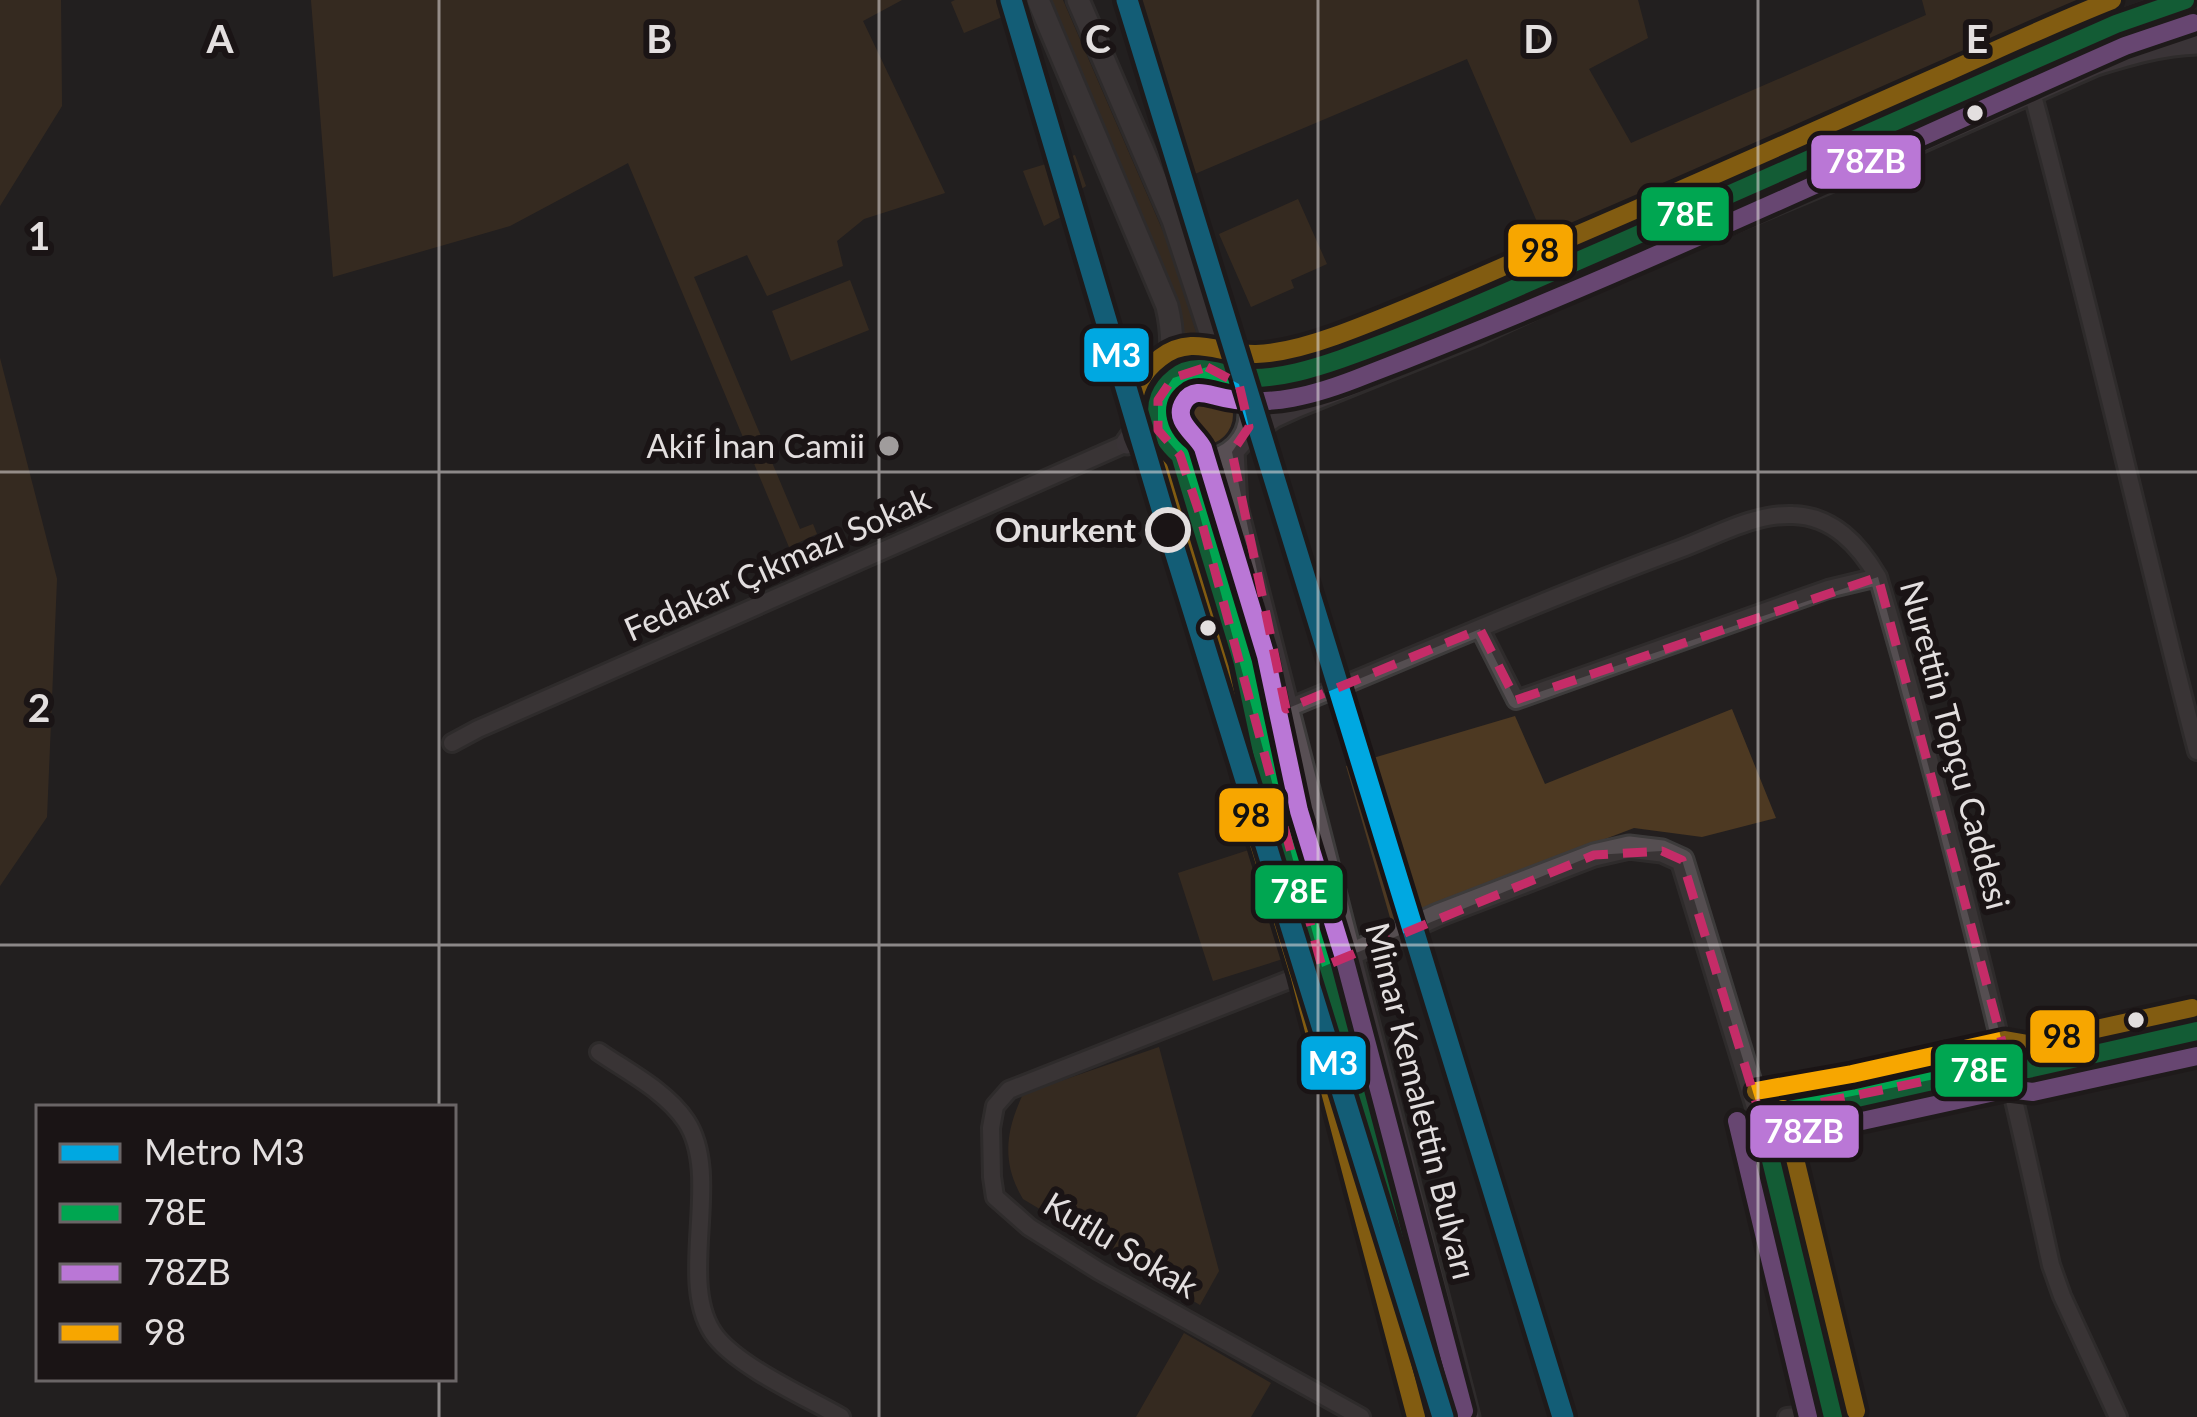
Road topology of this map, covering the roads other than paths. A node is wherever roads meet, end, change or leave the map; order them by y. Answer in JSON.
{"nodes":[{"id":1,"x":1038,"y":0,"type":"edge"},
{"id":2,"x":1078,"y":0,"type":"edge"},
{"id":3,"x":2185,"y":0,"type":"edge"},
{"id":4,"x":2197,"y":44,"type":"edge"},
{"id":5,"x":2032,"y":92,"type":"junction"},
{"id":6,"x":1231,"y":376,"type":"junction"},
{"id":7,"x":1161,"y":394,"type":"junction"},
{"id":8,"x":1127,"y":442,"type":"junction"},
{"id":9,"x":1238,"y":446,"type":"junction"},
{"id":10,"x":1175,"y":452,"type":"junction"},
{"id":11,"x":1879,"y":577,"type":"junction"},
{"id":12,"x":1480,"y":629,"type":"junction"},
{"id":13,"x":1286,"y":709,"type":"junction"},
{"id":14,"x":452,"y":743,"type":"dead end"},
{"id":15,"x":2197,"y":751,"type":"edge"},
{"id":16,"x":1349,"y":954,"type":"junction"},
{"id":17,"x":1322,"y":967,"type":"junction"},
{"id":18,"x":2197,"y":1031,"type":"edge"},
{"id":19,"x":599,"y":1052,"type":"dead end"},
{"id":20,"x":2008,"y":1064,"type":"junction"},
{"id":21,"x":1760,"y":1114,"type":"junction"},
{"id":22,"x":1833,"y":1415,"type":"edge"},
{"id":23,"x":841,"y":1417,"type":"edge"},
{"id":24,"x":1361,"y":1417,"type":"edge"},
{"id":25,"x":1441,"y":1417,"type":"edge"},
{"id":26,"x":1468,"y":1417,"type":"edge"},
{"id":27,"x":1787,"y":1417,"type":"edge"},
{"id":28,"x":2119,"y":1417,"type":"edge"}],
"edges":[{"from":1,"to":7,"type":"street"},
{"from":2,"to":6,"type":"street"},
{"from":3,"to":6,"type":"main road"},
{"from":4,"to":5,"type":"main road"},
{"from":5,"to":9,"type":"main road"},
{"from":5,"to":15,"type":"street"},
{"from":6,"to":7,"type":"main road"},
{"from":6,"to":9,"type":"main road"},
{"from":7,"to":8,"type":"main road"},
{"from":7,"to":10,"type":"main road"},
{"from":8,"to":10,"type":"main road"},
{"from":8,"to":14,"type":"street","name":"Fedakar Çıkmazı Sokak"},
{"from":9,"to":10,"type":"main road"},
{"from":9,"to":13,"type":"main road","name":"Mimar Kemalettin Bulvarı"},
{"from":10,"to":17,"type":"main road","name":"Mimar Kemalettin Bulvarı"},
{"from":11,"to":12,"type":"street","name":"Nurettin Topçu Caddesi"},
{"from":11,"to":12,"type":"street"},
{"from":11,"to":20,"type":"street","name":"Nurettin Topçu Caddesi"},
{"from":12,"to":13,"type":"street","name":"Nurettin Topçu Caddesi"},
{"from":13,"to":16,"type":"main road","name":"Mimar Kemalettin Bulvarı"},
{"from":16,"to":17,"type":"street"},
{"from":16,"to":21,"type":"street"},
{"from":16,"to":26,"type":"main road","name":"Mimar Kemalettin Bulvarı"},
{"from":17,"to":24,"type":"street","name":"Kutlu Sokak"},
{"from":17,"to":25,"type":"main road","name":"Mimar Kemalettin Bulvarı"},
{"from":18,"to":20,"type":"street"},
{"from":19,"to":23,"type":"street"},
{"from":20,"to":21,"type":"street"},
{"from":20,"to":28,"type":"street","name":"Nurettin Topçu Caddesi"},
{"from":21,"to":22,"type":"street"},
{"from":22,"to":27,"type":"street"}]}
